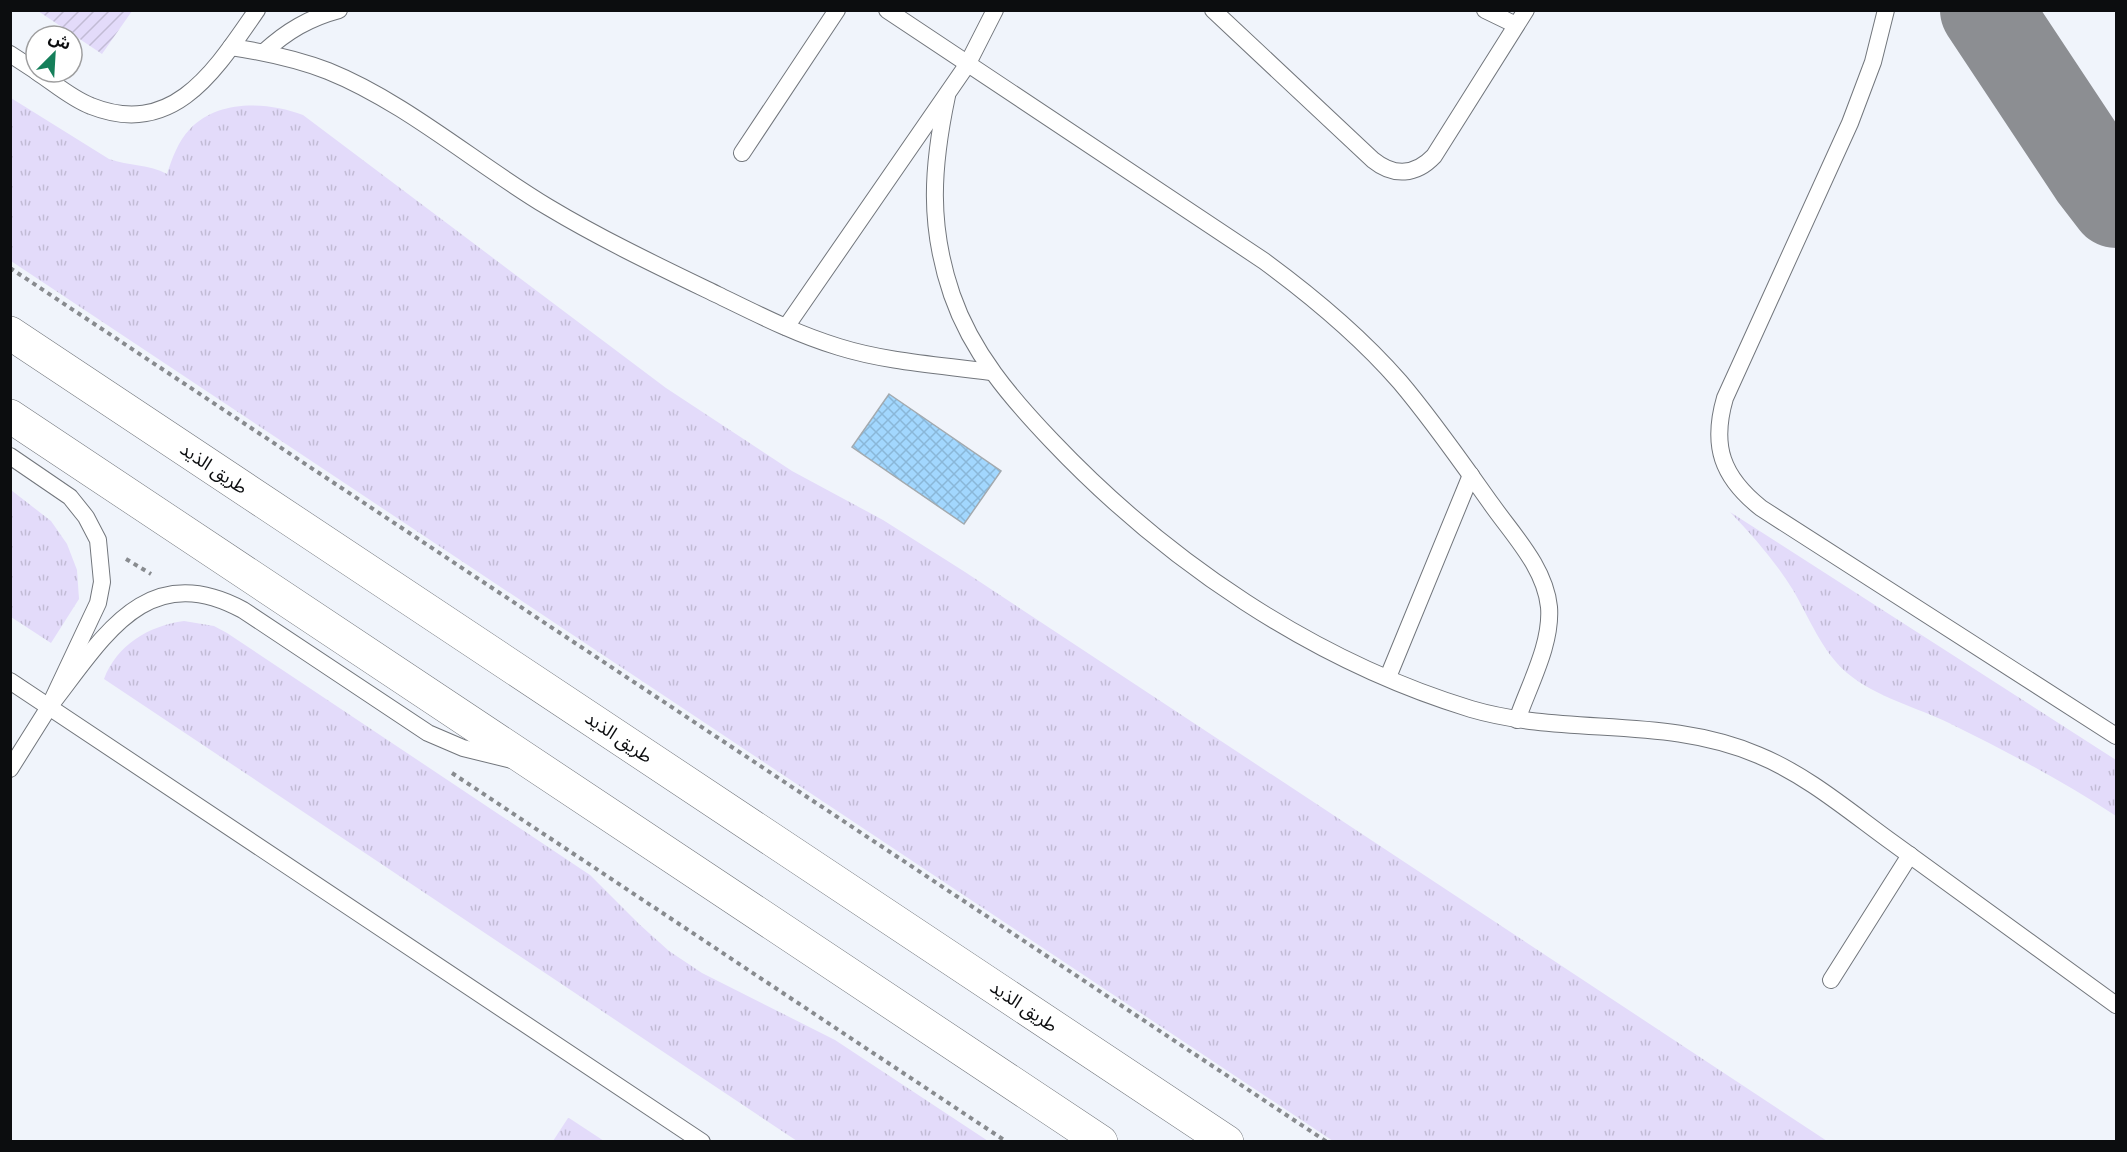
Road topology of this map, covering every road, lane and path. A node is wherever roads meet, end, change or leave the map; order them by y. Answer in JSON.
{"nodes":[{"id":1,"x":257,"y":10,"type":"edge"},
{"id":2,"x":339,"y":10,"type":"edge"},
{"id":3,"x":837,"y":10,"type":"edge"},
{"id":4,"x":887,"y":10,"type":"edge"},
{"id":5,"x":995,"y":10,"type":"edge"},
{"id":6,"x":1213,"y":10,"type":"edge"},
{"id":7,"x":1485,"y":10,"type":"edge"},
{"id":8,"x":1526,"y":10,"type":"edge"},
{"id":9,"x":1886,"y":10,"type":"edge"},
{"id":10,"x":1516,"y":25,"type":"junction"},
{"id":11,"x":231,"y":47,"type":"junction"},
{"id":12,"x":264,"y":52,"type":"junction"},
{"id":13,"x":10,"y":54,"type":"edge"},
{"id":14,"x":24,"y":64,"type":"edge"},
{"id":15,"x":967,"y":65,"type":"junction"},
{"id":16,"x":55,"y":84,"type":"edge"},
{"id":17,"x":947,"y":96,"type":"junction"},
{"id":18,"x":742,"y":153,"type":"dead end"},
{"id":19,"x":10,"y":268,"type":"edge"},
{"id":20,"x":786,"y":327,"type":"junction"},
{"id":21,"x":10,"y":333,"type":"edge"},
{"id":22,"x":991,"y":372,"type":"junction"},
{"id":23,"x":10,"y":416,"type":"edge"},
{"id":24,"x":10,"y":456,"type":"edge"},
{"id":25,"x":1471,"y":475,"type":"junction"},
{"id":26,"x":98,"y":540,"type":"junction"},
{"id":27,"x":180,"y":593,"type":"junction"},
{"id":28,"x":1388,"y":677,"type":"junction"},
{"id":29,"x":10,"y":681,"type":"edge"},
{"id":30,"x":49,"y":707,"type":"junction"},
{"id":31,"x":1517,"y":720,"type":"junction"},
{"id":32,"x":2116,"y":736,"type":"edge"},
{"id":33,"x":535,"y":764,"type":"junction"},
{"id":34,"x":10,"y":769,"type":"edge"},
{"id":35,"x":449,"y":771,"type":"dead end"},
{"id":36,"x":1910,"y":855,"type":"junction"},
{"id":37,"x":1831,"y":980,"type":"dead end"},
{"id":38,"x":2116,"y":1005,"type":"edge"},
{"id":39,"x":702,"y":1142,"type":"edge"},
{"id":40,"x":1007,"y":1142,"type":"edge"},
{"id":41,"x":1101,"y":1142,"type":"edge"},
{"id":42,"x":1227,"y":1142,"type":"edge"},
{"id":43,"x":1328,"y":1142,"type":"edge"}],
"edges":[{"from":1,"to":11,"type":"lane"},
{"from":2,"to":12,"type":"lane"},
{"from":3,"to":18,"type":"lane"},
{"from":4,"to":15,"type":"lane"},
{"from":5,"to":15,"type":"lane"},
{"from":6,"to":10,"type":"lane"},
{"from":7,"to":10,"type":"lane"},
{"from":8,"to":10,"type":"lane"},
{"from":9,"to":32,"type":"lane"},
{"from":11,"to":12,"type":"lane"},
{"from":11,"to":16,"type":"lane"},
{"from":12,"to":20,"type":"lane"},
{"from":13,"to":14,"type":"lane"},
{"from":15,"to":17,"type":"lane"},
{"from":15,"to":25,"type":"lane"},
{"from":17,"to":20,"type":"lane"},
{"from":17,"to":22,"type":"lane"},
{"from":19,"to":43,"type":"path"},
{"from":20,"to":22,"type":"lane"},
{"from":21,"to":42,"type":"highway","name":"طريق الذيد"},
{"from":22,"to":28,"type":"lane"},
{"from":23,"to":33,"type":"highway"},
{"from":24,"to":26,"type":"lane"},
{"from":25,"to":28,"type":"lane"},
{"from":25,"to":31,"type":"lane"},
{"from":26,"to":27,"type":"path"},
{"from":26,"to":30,"type":"lane"},
{"from":27,"to":30,"type":"lane"},
{"from":27,"to":33,"type":"lane"},
{"from":28,"to":31,"type":"lane"},
{"from":29,"to":30,"type":"lane"},
{"from":30,"to":34,"type":"lane"},
{"from":30,"to":39,"type":"lane"},
{"from":31,"to":36,"type":"lane"},
{"from":33,"to":41,"type":"highway"},
{"from":35,"to":40,"type":"path"},
{"from":36,"to":37,"type":"lane"},
{"from":36,"to":38,"type":"lane"}]}
